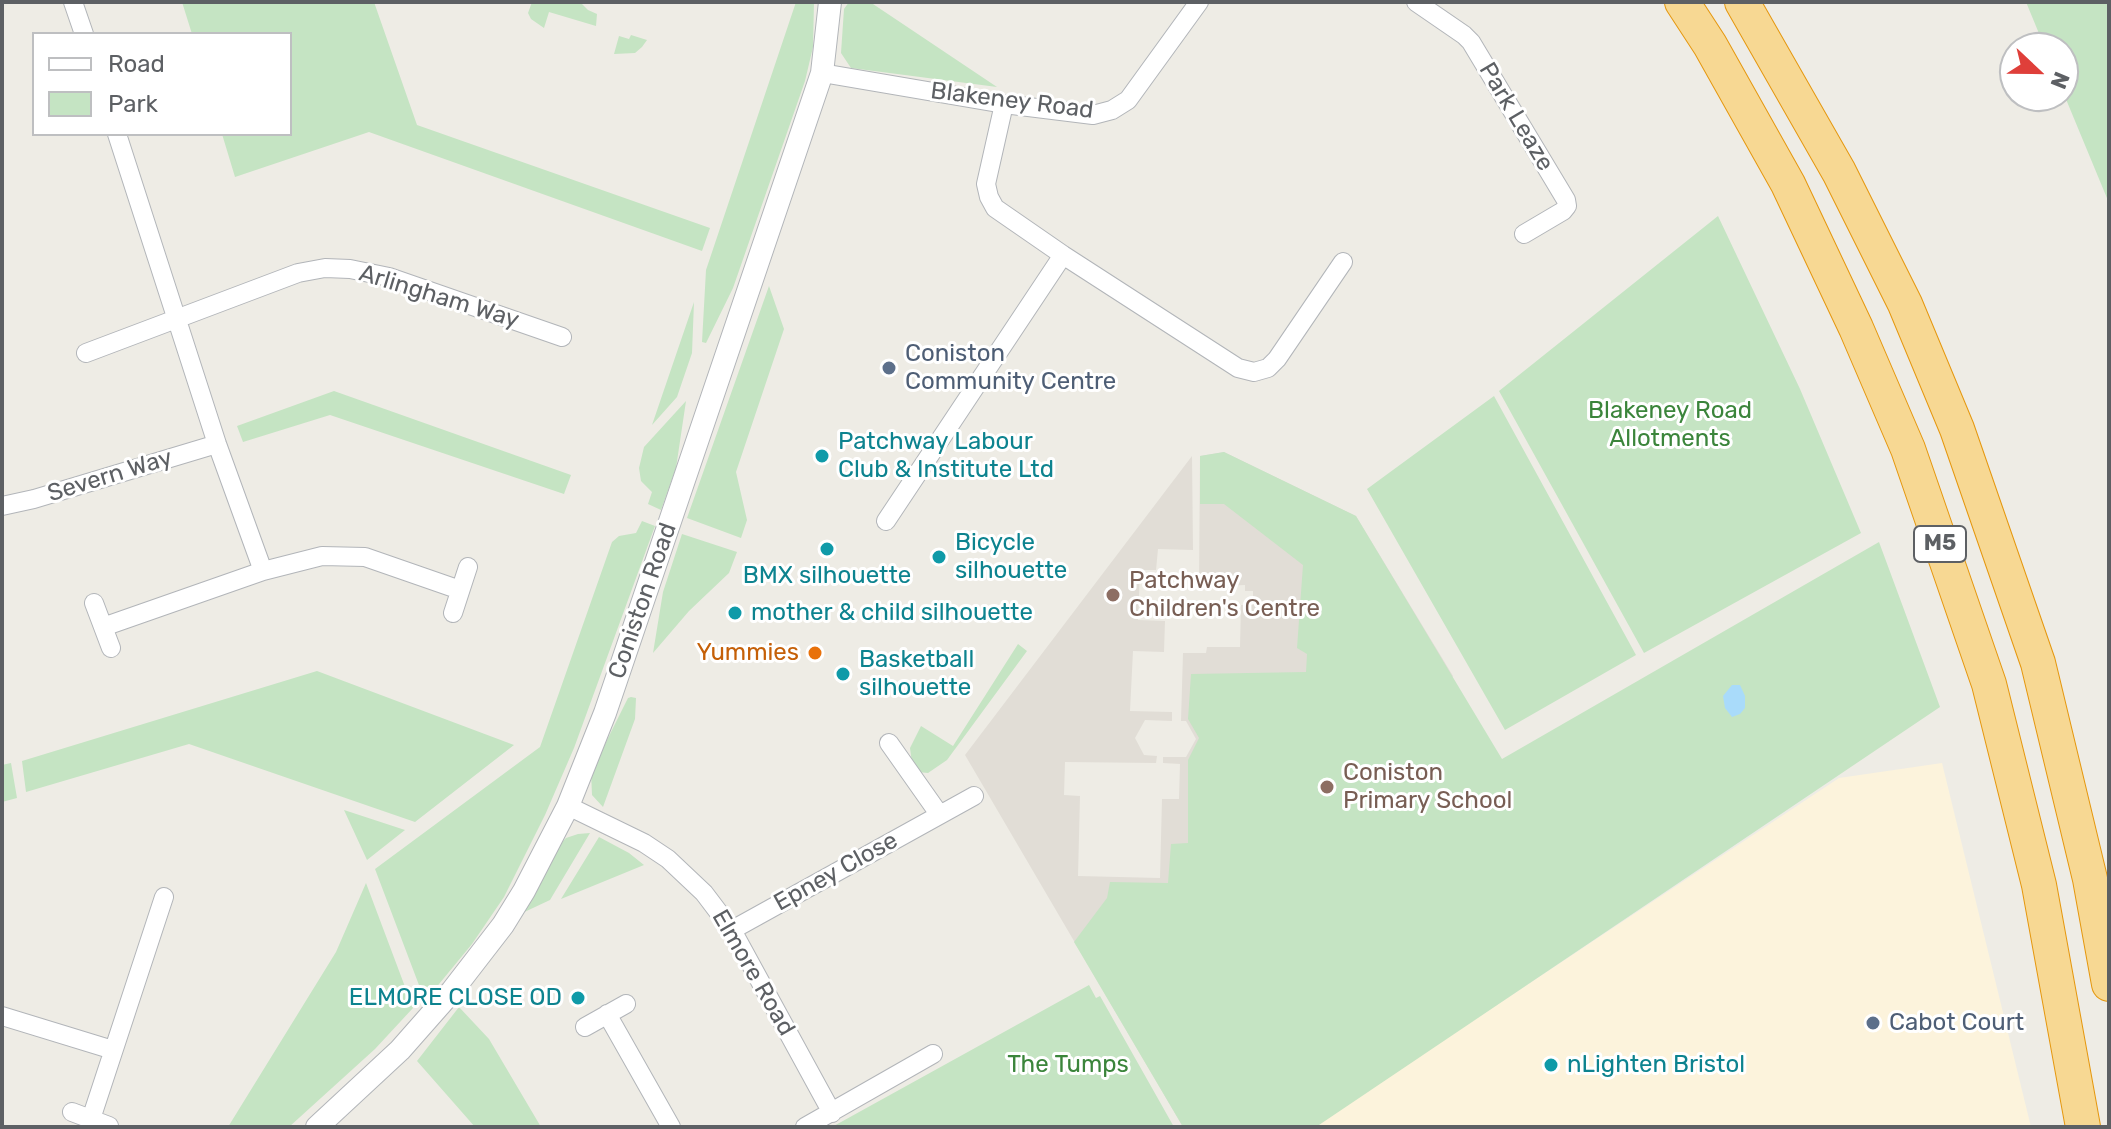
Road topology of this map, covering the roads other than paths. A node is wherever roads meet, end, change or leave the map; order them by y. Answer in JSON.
{"nodes":[{"id":1,"x":73,"y":2,"type":"edge"},
{"id":2,"x":830,"y":2,"type":"edge"},
{"id":3,"x":1199,"y":2,"type":"edge"},
{"id":4,"x":1416,"y":2,"type":"edge"},
{"id":5,"x":1682,"y":2,"type":"edge"},
{"id":6,"x":1742,"y":2,"type":"edge"},
{"id":7,"x":83,"y":32,"type":"edge"},
{"id":8,"x":822,"y":73,"type":"junction"},
{"id":9,"x":1004,"y":104,"type":"junction"},
{"id":10,"x":118,"y":136,"type":"edge"},
{"id":11,"x":1524,"y":234,"type":"dead end"},
{"id":12,"x":1063,"y":255,"type":"junction"},
{"id":13,"x":1343,"y":262,"type":"dead end"},
{"id":14,"x":178,"y":317,"type":"junction"},
{"id":15,"x":562,"y":337,"type":"dead end"},
{"id":16,"x":86,"y":353,"type":"dead end"},
{"id":17,"x":217,"y":444,"type":"junction"},
{"id":18,"x":2,"y":506,"type":"edge"},
{"id":19,"x":886,"y":521,"type":"dead end"},
{"id":20,"x":468,"y":567,"type":"dead end"},
{"id":21,"x":263,"y":571,"type":"junction"},
{"id":22,"x":460,"y":590,"type":"junction"},
{"id":23,"x":94,"y":603,"type":"dead end"},
{"id":24,"x":453,"y":613,"type":"dead end"},
{"id":25,"x":103,"y":627,"type":"junction"},
{"id":26,"x":111,"y":648,"type":"dead end"},
{"id":27,"x":889,"y":743,"type":"dead end"},
{"id":28,"x":974,"y":796,"type":"dead end"},
{"id":29,"x":568,"y":806,"type":"junction"},
{"id":30,"x":939,"y":814,"type":"junction"},
{"id":31,"x":164,"y":897,"type":"dead end"},
{"id":32,"x":732,"y":930,"type":"junction"},
{"id":33,"x":2109,"y":984,"type":"edge"},
{"id":34,"x":626,"y":1004,"type":"dead end"},
{"id":35,"x":607,"y":1014,"type":"junction"},
{"id":36,"x":2,"y":1016,"type":"edge"},
{"id":37,"x":585,"y":1027,"type":"dead end"},
{"id":38,"x":113,"y":1050,"type":"junction"},
{"id":39,"x":933,"y":1054,"type":"dead end"},
{"id":40,"x":72,"y":1112,"type":"dead end"},
{"id":41,"x":832,"y":1113,"type":"junction"},
{"id":42,"x":91,"y":1119,"type":"junction"},
{"id":43,"x":109,"y":1126,"type":"edge"},
{"id":44,"x":317,"y":1127,"type":"edge"},
{"id":45,"x":671,"y":1127,"type":"edge"},
{"id":46,"x":805,"y":1127,"type":"edge"},
{"id":47,"x":2083,"y":1127,"type":"edge"}],
"edges":[{"from":1,"to":7,"type":"street"},
{"from":2,"to":8,"type":"street","name":"Coniston Road"},
{"from":3,"to":9,"type":"street","name":"Blakeney Road"},
{"from":4,"to":11,"type":"street","name":"Park Leaze"},
{"from":5,"to":47,"type":"highway","number":"M5"},
{"from":6,"to":33,"type":"highway","number":"M5"},
{"from":8,"to":9,"type":"street","name":"Blakeney Road"},
{"from":8,"to":29,"type":"street","name":"Coniston Road"},
{"from":9,"to":12,"type":"street"},
{"from":10,"to":14,"type":"street"},
{"from":12,"to":13,"type":"street"},
{"from":12,"to":19,"type":"street"},
{"from":14,"to":15,"type":"street","name":"Arlingham Way"},
{"from":14,"to":16,"type":"street","name":"Arlingham Way"},
{"from":14,"to":17,"type":"street"},
{"from":17,"to":18,"type":"street","name":"Severn Way"},
{"from":17,"to":21,"type":"street"},
{"from":20,"to":22,"type":"street"},
{"from":21,"to":22,"type":"street"},
{"from":21,"to":25,"type":"street"},
{"from":22,"to":24,"type":"street"},
{"from":23,"to":25,"type":"street"},
{"from":25,"to":26,"type":"street"},
{"from":27,"to":30,"type":"street"},
{"from":28,"to":30,"type":"street","name":"Epney Close"},
{"from":29,"to":32,"type":"street","name":"Elmore Road"},
{"from":29,"to":44,"type":"street","name":"Coniston Road"},
{"from":30,"to":32,"type":"street","name":"Epney Close"},
{"from":31,"to":38,"type":"street"},
{"from":32,"to":41,"type":"street","name":"Elmore Road"},
{"from":34,"to":35,"type":"street"},
{"from":35,"to":37,"type":"street"},
{"from":35,"to":45,"type":"street"},
{"from":36,"to":38,"type":"street"},
{"from":38,"to":42,"type":"street"},
{"from":39,"to":41,"type":"street"},
{"from":40,"to":42,"type":"street"},
{"from":41,"to":46,"type":"street"},
{"from":42,"to":43,"type":"street"}]}
